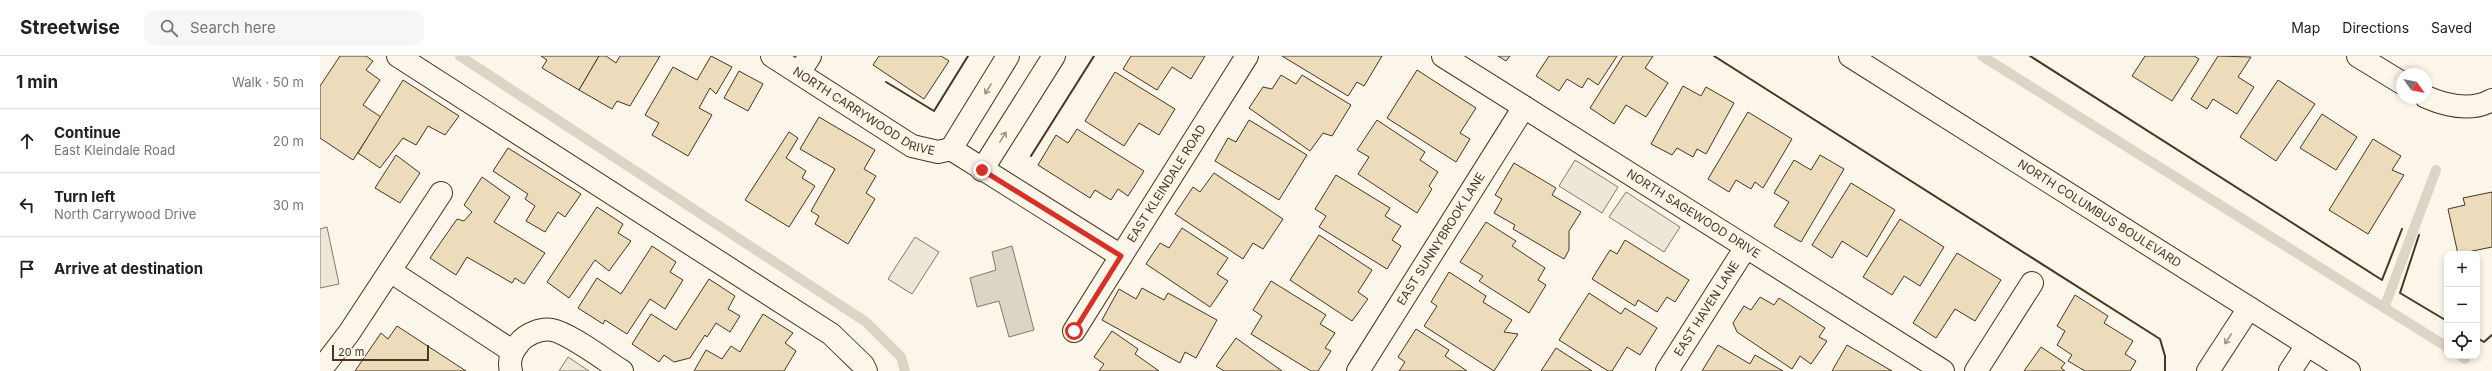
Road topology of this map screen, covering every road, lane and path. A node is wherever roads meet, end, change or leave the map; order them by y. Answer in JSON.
{"nodes":[{"id":1,"x":398,"y":56,"type":"edge"},
{"id":2,"x":772,"y":56,"type":"edge"},
{"id":3,"x":1008,"y":56,"type":"edge"},
{"id":4,"x":1054,"y":56,"type":"edge"},
{"id":5,"x":1247,"y":56,"type":"edge"},
{"id":6,"x":1443,"y":56,"type":"edge"},
{"id":7,"x":1850,"y":56,"type":"edge"},
{"id":8,"x":2358,"y":56,"type":"edge"},
{"id":9,"x":805,"y":65,"type":"edge"},
{"id":10,"x":2396,"y":79,"type":"edge"},
{"id":11,"x":2432,"y":99,"type":"edge"},
{"id":12,"x":2492,"y":100,"type":"edge"},
{"id":13,"x":1524,"y":107,"type":"junction"},
{"id":14,"x":951,"y":149,"type":"junction"},
{"id":15,"x":982,"y":170,"type":"junction"},
{"id":16,"x":441,"y":193,"type":"dead end"},
{"id":17,"x":1746,"y":247,"type":"junction"},
{"id":18,"x":1121,"y":256,"type":"junction"},
{"id":19,"x":390,"y":271,"type":"junction"},
{"id":20,"x":2032,"y":283,"type":"dead end"},
{"id":21,"x":2249,"y":308,"type":"junction"},
{"id":22,"x":1074,"y":331,"type":"dead end"},
{"id":23,"x":2307,"y":345,"type":"junction"},
{"id":24,"x":512,"y":361,"type":"edge"},
{"id":25,"x":323,"y":364,"type":"edge"},
{"id":26,"x":622,"y":371,"type":"edge"},
{"id":27,"x":866,"y":371,"type":"edge"},
{"id":28,"x":1358,"y":371,"type":"edge"},
{"id":29,"x":1667,"y":371,"type":"edge"},
{"id":30,"x":1943,"y":371,"type":"edge"},
{"id":31,"x":1976,"y":371,"type":"edge"},
{"id":32,"x":2208,"y":371,"type":"edge"},
{"id":33,"x":2290,"y":371,"type":"edge"},
{"id":34,"x":2349,"y":371,"type":"edge"}],
"edges":[{"from":1,"to":27,"type":"street"},
{"from":2,"to":9,"type":"street","name":"NORTH CARRYWOOD DRIVE"},
{"from":3,"to":14,"type":"street","one_way":true},
{"from":15,"to":4,"type":"street","one_way":true},
{"from":5,"to":18,"type":"street","name":"EAST KLEINDALE ROAD"},
{"from":6,"to":13,"type":"street","name":"NORTH SAGEWOOD DRIVE"},
{"from":7,"to":21,"type":"street","name":"NORTH COLUMBUS BOULEVARD"},
{"from":8,"to":10,"type":"street"},
{"from":9,"to":14,"type":"street","name":"NORTH CARRYWOOD DRIVE"},
{"from":11,"to":12,"type":"street"},
{"from":13,"to":17,"type":"street","name":"NORTH SAGEWOOD DRIVE"},
{"from":13,"to":28,"type":"street","name":"EAST SUNNYBROOK LANE"},
{"from":14,"to":15,"type":"street","name":"NORTH CARRYWOOD DRIVE"},
{"from":15,"to":18,"type":"street","name":"NORTH CARRYWOOD DRIVE"},
{"from":16,"to":19,"type":"street"},
{"from":17,"to":29,"type":"street","name":"EAST HAVEN LANE"},
{"from":17,"to":30,"type":"street","name":"NORTH SAGEWOOD DRIVE"},
{"from":18,"to":22,"type":"street","name":"EAST KLEINDALE ROAD"},
{"from":19,"to":24,"type":"street"},
{"from":19,"to":25,"type":"street"},
{"from":20,"to":31,"type":"street"},
{"from":21,"to":23,"type":"street","name":"NORTH COLUMBUS BOULEVARD"},
{"from":21,"to":32,"type":"street","one_way":true},
{"from":23,"to":33,"type":"street"},
{"from":23,"to":34,"type":"street","name":"NORTH COLUMBUS BOULEVARD"},
{"from":24,"to":26,"type":"street"}]}
